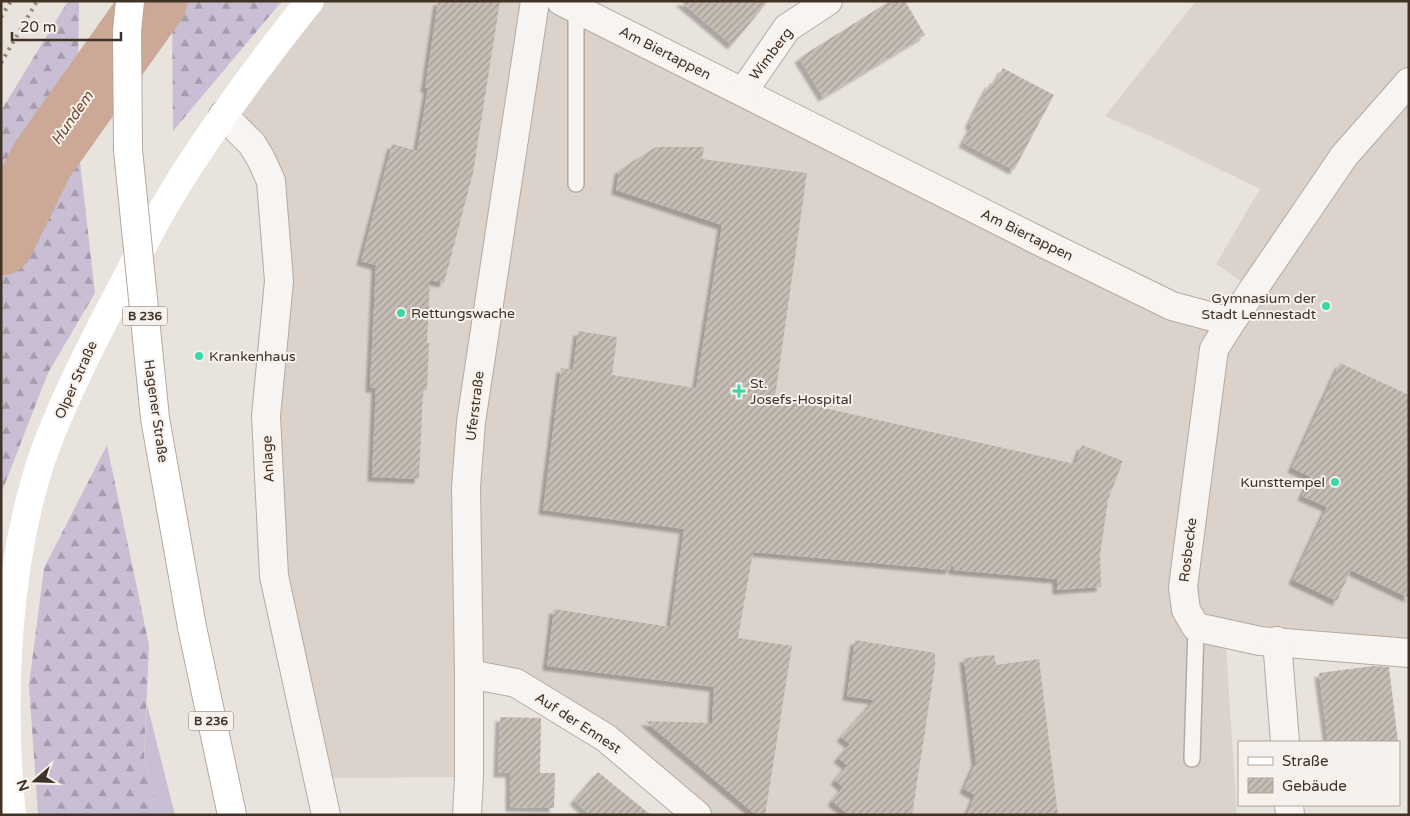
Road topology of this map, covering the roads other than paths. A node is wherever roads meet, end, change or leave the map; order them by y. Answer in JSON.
{"nodes":[{"id":1,"x":130,"y":1,"type":"edge"},
{"id":2,"x":310,"y":1,"type":"edge"},
{"id":3,"x":535,"y":1,"type":"edge"},
{"id":4,"x":828,"y":1,"type":"edge"},
{"id":5,"x":568,"y":5,"type":"edge"},
{"id":6,"x":1409,"y":82,"type":"edge"},
{"id":7,"x":742,"y":92,"type":"junction"},
{"id":8,"x":223,"y":115,"type":"junction"},
{"id":9,"x":576,"y":184,"type":"dead end"},
{"id":10,"x":1231,"y":322,"type":"junction"},
{"id":11,"x":1196,"y":627,"type":"junction"},
{"id":12,"x":1277,"y":641,"type":"junction"},
{"id":13,"x":1409,"y":653,"type":"edge"},
{"id":14,"x":470,"y":674,"type":"junction"},
{"id":15,"x":1285,"y":741,"type":"edge"},
{"id":16,"x":1192,"y":760,"type":"dead end"},
{"id":17,"x":12,"y":815,"type":"edge"},
{"id":18,"x":232,"y":815,"type":"edge"},
{"id":19,"x":326,"y":815,"type":"edge"},
{"id":20,"x":467,"y":815,"type":"edge"},
{"id":21,"x":697,"y":815,"type":"edge"}],
"edges":[{"from":1,"to":18,"type":"main road","name":"Hagener Straße","number":"B 236","bridge":true},
{"from":2,"to":8,"type":"main road","name":"Olper Straße"},
{"from":3,"to":14,"type":"street","name":"Uferstraße"},
{"from":4,"to":7,"type":"street","name":"Wimberg"},
{"from":5,"to":7,"type":"street","name":"Am Biertappen"},
{"from":5,"to":9,"type":"lane"},
{"from":6,"to":10,"type":"street"},
{"from":7,"to":10,"type":"street","name":"Am Biertappen"},
{"from":8,"to":17,"type":"main road","name":"Olper Straße"},
{"from":8,"to":19,"type":"street","name":"Anlage"},
{"from":10,"to":11,"type":"street","name":"Rosbecke"},
{"from":11,"to":12,"type":"street"},
{"from":11,"to":16,"type":"lane"},
{"from":12,"to":13,"type":"street"},
{"from":12,"to":15,"type":"street"},
{"from":14,"to":20,"type":"street","name":"Uferstraße"},
{"from":14,"to":21,"type":"street","name":"Auf der Ennest"}]}
